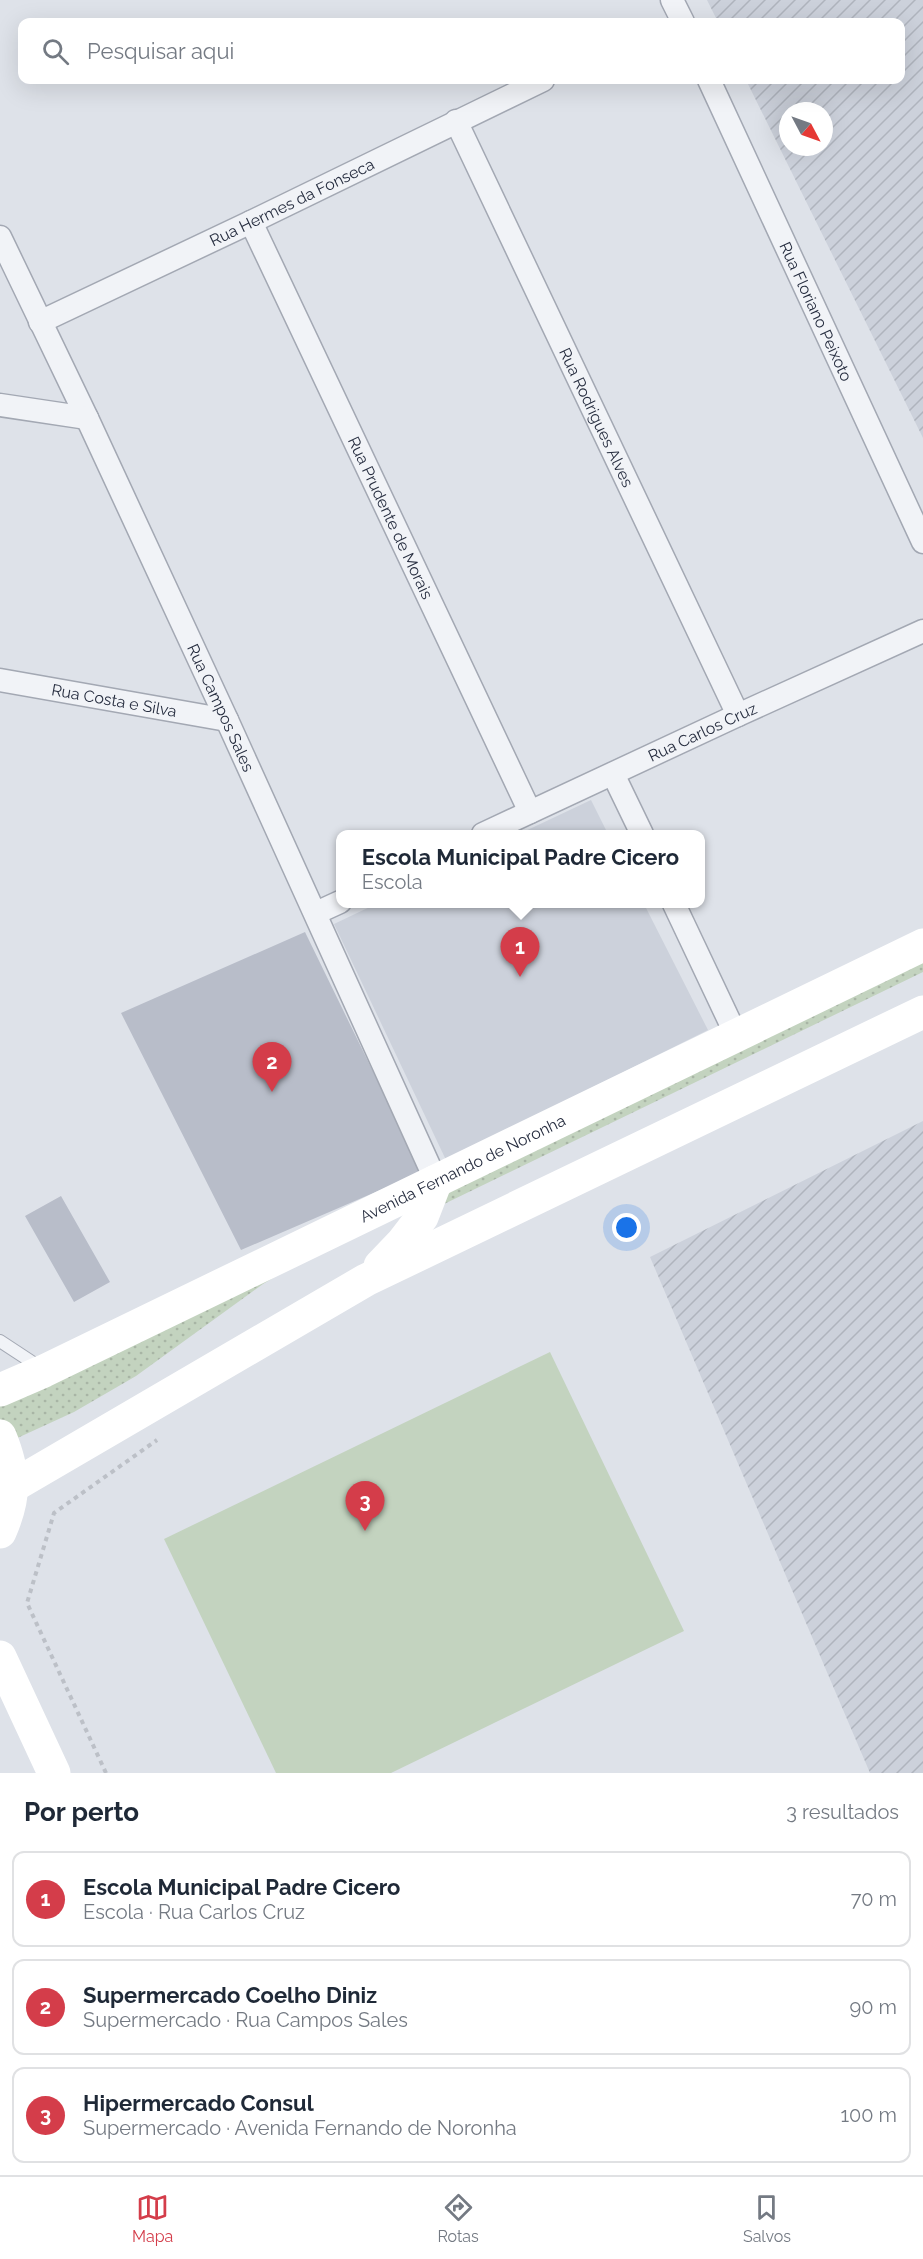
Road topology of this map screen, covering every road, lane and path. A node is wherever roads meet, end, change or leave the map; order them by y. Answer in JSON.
{"nodes":[{"id":1,"x":535,"y":84,"type":"edge"},
{"id":2,"x":711,"y":84,"type":"edge"},
{"id":3,"x":456,"y":121,"type":"junction"},
{"id":4,"x":251,"y":222,"type":"junction"},
{"id":5,"x":0,"y":237,"type":"edge"},
{"id":6,"x":40,"y":322,"type":"junction"},
{"id":7,"x":0,"y":405,"type":"edge"},
{"id":8,"x":87,"y":418,"type":"junction"},
{"id":9,"x":923,"y":542,"type":"edge"},
{"id":10,"x":923,"y":631,"type":"edge"},
{"id":11,"x":0,"y":680,"type":"edge"},
{"id":12,"x":738,"y":715,"type":"junction"},
{"id":13,"x":227,"y":720,"type":"junction"},
{"id":14,"x":613,"y":774,"type":"junction"},
{"id":15,"x":530,"y":812,"type":"junction"},
{"id":16,"x":492,"y":830,"type":"edge"},
{"id":17,"x":640,"y":830,"type":"edge"},
{"id":18,"x":336,"y":904,"type":"edge"},
{"id":19,"x":676,"y":908,"type":"edge"},
{"id":20,"x":316,"y":913,"type":"junction"},
{"id":21,"x":923,"y":945,"type":"edge"},
{"id":22,"x":923,"y":1012,"type":"edge"},
{"id":23,"x":736,"y":1035,"type":"junction"},
{"id":24,"x":436,"y":1181,"type":"junction"},
{"id":25,"x":366,"y":1280,"type":"junction"},
{"id":26,"x":0,"y":1341,"type":"edge"},
{"id":27,"x":44,"y":1371,"type":"junction"},
{"id":28,"x":0,"y":1390,"type":"edge"},
{"id":29,"x":0,"y":1436,"type":"edge"},
{"id":30,"x":161,"y":1437,"type":"dead end"},
{"id":31,"x":13,"y":1486,"type":"junction"},
{"id":32,"x":0,"y":1532,"type":"edge"},
{"id":33,"x":0,"y":1657,"type":"edge"},
{"id":34,"x":54,"y":1773,"type":"edge"},
{"id":35,"x":105,"y":1773,"type":"edge"}],
"edges":[{"from":1,"to":3,"type":"street","name":"Rua Hermes da Fonseca"},
{"from":2,"to":9,"type":"street","name":"Rua Floriano Peixoto"},
{"from":3,"to":4,"type":"street","name":"Rua Hermes da Fonseca"},
{"from":3,"to":12,"type":"street","name":"Rua Rodrigues Alves"},
{"from":4,"to":6,"type":"street","name":"Rua Hermes da Fonseca"},
{"from":4,"to":15,"type":"street","name":"Rua Prudente de Morais"},
{"from":5,"to":6,"type":"street","name":"Rua Campos Sales"},
{"from":6,"to":8,"type":"street","name":"Rua Campos Sales"},
{"from":7,"to":8,"type":"street"},
{"from":8,"to":13,"type":"street","name":"Rua Campos Sales"},
{"from":10,"to":12,"type":"street","name":"Rua Carlos Cruz"},
{"from":11,"to":13,"type":"street","name":"Rua Costa e Silva"},
{"from":12,"to":14,"type":"street","name":"Rua Carlos Cruz"},
{"from":13,"to":20,"type":"street","name":"Rua Campos Sales"},
{"from":14,"to":15,"type":"street","name":"Rua Carlos Cruz"},
{"from":14,"to":17,"type":"street"},
{"from":15,"to":16,"type":"street","name":"Rua Carlos Cruz"},
{"from":18,"to":20,"type":"street"},
{"from":19,"to":23,"type":"street"},
{"from":20,"to":24,"type":"street","name":"Rua Campos Sales"},
{"from":21,"to":23,"type":"main road","name":"Avenida Fernando de Noronha"},
{"from":22,"to":25,"type":"main road"},
{"from":23,"to":24,"type":"main road","name":"Avenida Fernando de Noronha"},
{"from":24,"to":25,"type":"main road"},
{"from":24,"to":27,"type":"main road","name":"Avenida Fernando de Noronha"},
{"from":25,"to":31,"type":"main road"},
{"from":26,"to":27,"type":"lane"},
{"from":27,"to":28,"type":"main road","name":"Avenida Fernando de Noronha"},
{"from":29,"to":31,"type":"main road"},
{"from":30,"to":35,"type":"path"},
{"from":31,"to":32,"type":"main road"},
{"from":33,"to":34,"type":"main road"}]}
